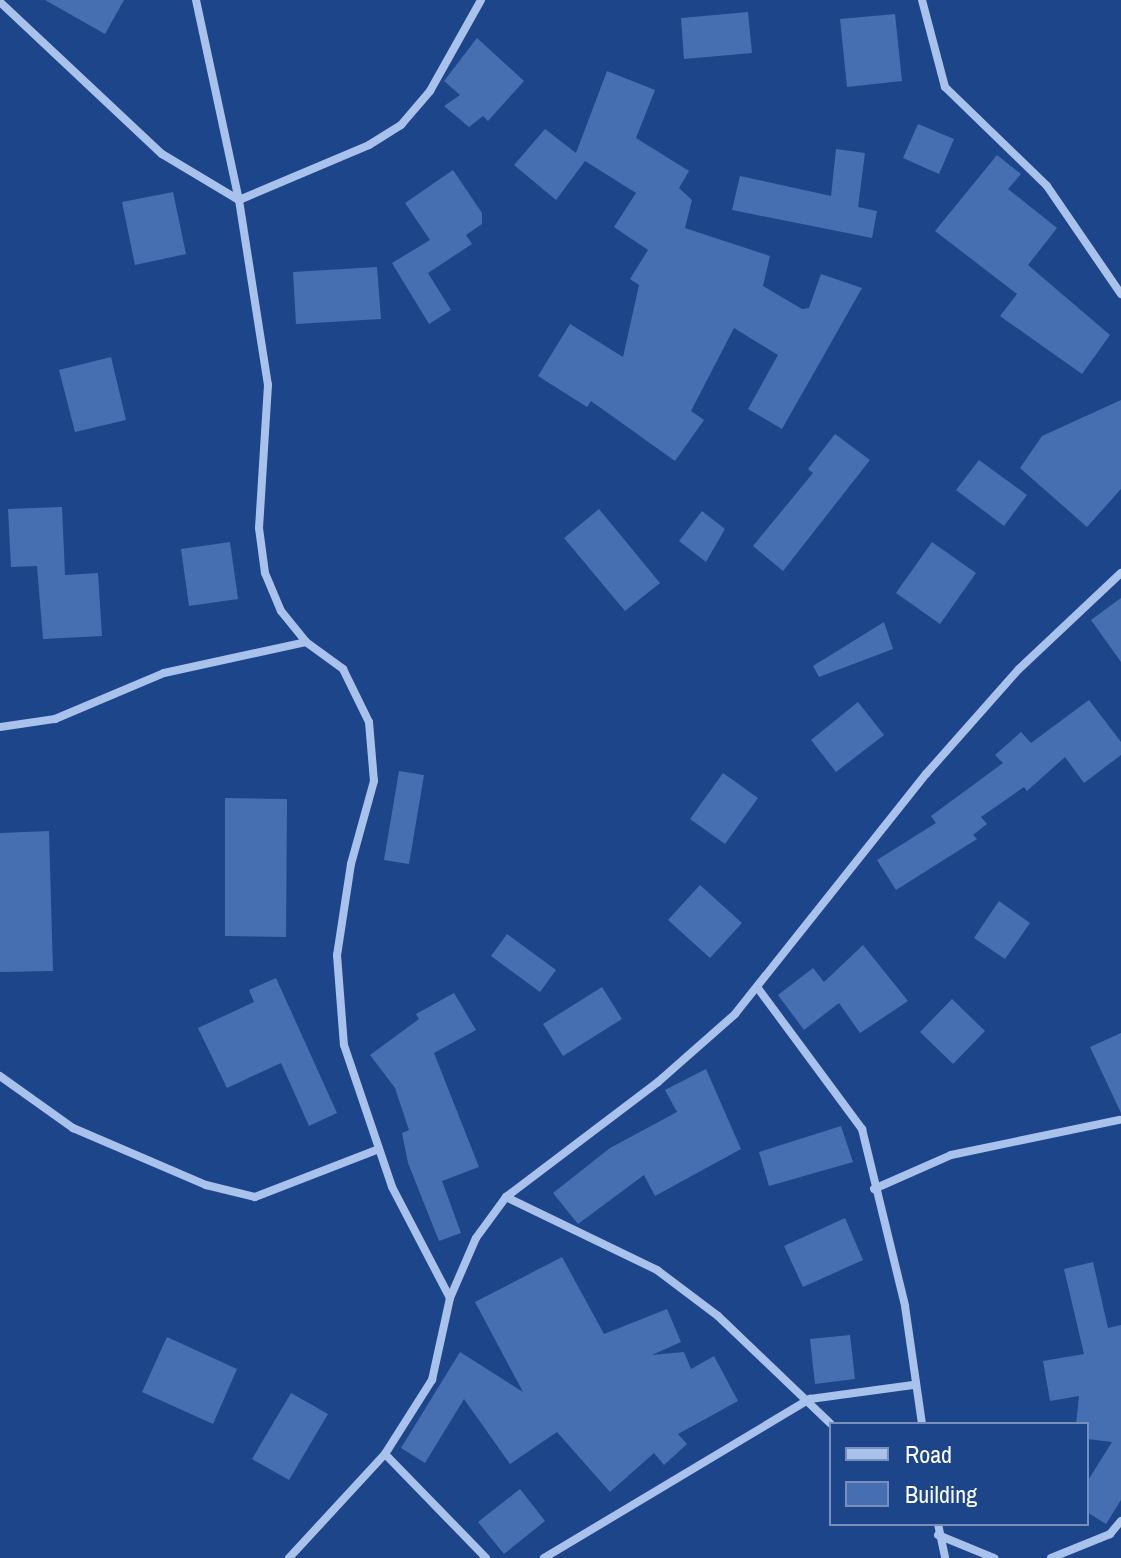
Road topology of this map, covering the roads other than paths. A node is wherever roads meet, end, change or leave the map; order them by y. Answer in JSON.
{"nodes":[{"id":1,"x":196,"y":0,"type":"edge"},
{"id":2,"x":481,"y":0,"type":"edge"},
{"id":3,"x":922,"y":0,"type":"edge"},
{"id":4,"x":0,"y":2,"type":"edge"},
{"id":5,"x":239,"y":200,"type":"junction"},
{"id":6,"x":1121,"y":294,"type":"edge"},
{"id":7,"x":1121,"y":573,"type":"edge"},
{"id":8,"x":306,"y":642,"type":"junction"},
{"id":9,"x":0,"y":727,"type":"edge"},
{"id":10,"x":757,"y":987,"type":"junction"},
{"id":11,"x":0,"y":1076,"type":"edge"},
{"id":12,"x":1119,"y":1120,"type":"dead end"},
{"id":13,"x":379,"y":1149,"type":"junction"},
{"id":14,"x":874,"y":1189,"type":"junction"},
{"id":15,"x":506,"y":1197,"type":"junction"},
{"id":16,"x":450,"y":1298,"type":"junction"},
{"id":17,"x":913,"y":1385,"type":"junction"},
{"id":18,"x":810,"y":1399,"type":"junction"},
{"id":19,"x":829,"y":1422,"type":"edge"},
{"id":20,"x":922,"y":1422,"type":"edge"},
{"id":21,"x":385,"y":1454,"type":"junction"},
{"id":22,"x":1121,"y":1521,"type":"edge"},
{"id":23,"x":937,"y":1527,"type":"edge"},
{"id":24,"x":289,"y":1558,"type":"edge"},
{"id":25,"x":486,"y":1558,"type":"edge"},
{"id":26,"x":544,"y":1558,"type":"edge"},
{"id":27,"x":945,"y":1558,"type":"edge"},
{"id":28,"x":994,"y":1558,"type":"edge"},
{"id":29,"x":1051,"y":1558,"type":"edge"}],
"edges":[{"from":1,"to":5,"type":"street"},
{"from":2,"to":5,"type":"street"},
{"from":3,"to":6,"type":"street"},
{"from":4,"to":5,"type":"street"},
{"from":5,"to":8,"type":"street"},
{"from":7,"to":10,"type":"street"},
{"from":8,"to":9,"type":"street"},
{"from":8,"to":13,"type":"street"},
{"from":10,"to":14,"type":"street"},
{"from":10,"to":15,"type":"street"},
{"from":11,"to":13,"type":"street"},
{"from":12,"to":14,"type":"street"},
{"from":13,"to":16,"type":"street"},
{"from":14,"to":17,"type":"street"},
{"from":15,"to":16,"type":"street"},
{"from":15,"to":18,"type":"street"},
{"from":16,"to":21,"type":"street"},
{"from":17,"to":18,"type":"street"},
{"from":17,"to":20,"type":"street"},
{"from":18,"to":19,"type":"street"},
{"from":18,"to":26,"type":"street"},
{"from":21,"to":24,"type":"street"},
{"from":21,"to":25,"type":"street"},
{"from":22,"to":29,"type":"street"},
{"from":23,"to":27,"type":"street"},
{"from":23,"to":28,"type":"street"}]}
